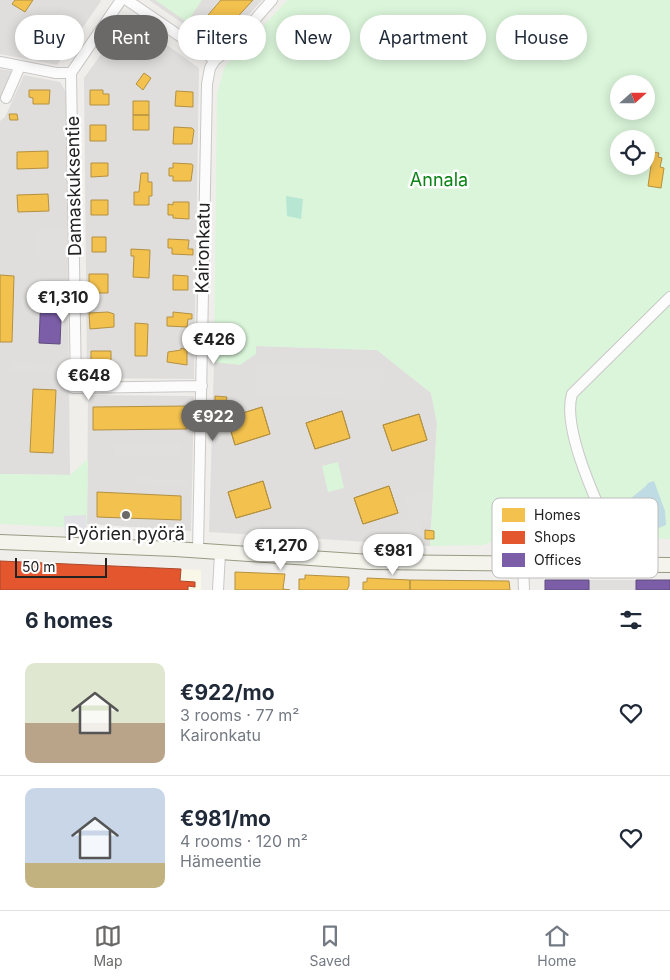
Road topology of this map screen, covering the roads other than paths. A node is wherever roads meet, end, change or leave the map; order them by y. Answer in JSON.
{"nodes":[{"id":1,"x":121,"y":0,"type":"edge"},
{"id":2,"x":127,"y":0,"type":"edge"},
{"id":3,"x":272,"y":0,"type":"edge"},
{"id":4,"x":259,"y":15,"type":"edge"},
{"id":5,"x":178,"y":35,"type":"edge"},
{"id":6,"x":215,"y":60,"type":"edge"},
{"id":7,"x":0,"y":62,"type":"edge"},
{"id":8,"x":20,"y":66,"type":"junction"},
{"id":9,"x":71,"y":72,"type":"junction"},
{"id":10,"x":6,"y":98,"type":"dead end"},
{"id":11,"x":670,"y":297,"type":"edge"},
{"id":12,"x":202,"y":386,"type":"junction"},
{"id":13,"x":597,"y":498,"type":"edge"},
{"id":14,"x":0,"y":542,"type":"edge"},
{"id":15,"x":198,"y":551,"type":"junction"},
{"id":16,"x":220,"y":553,"type":"junction"},
{"id":17,"x":492,"y":563,"type":"edge"},
{"id":18,"x":218,"y":590,"type":"edge"}],
"edges":[{"from":1,"to":9,"type":"street"},
{"from":2,"to":5,"type":"street"},
{"from":3,"to":4,"type":"street"},
{"from":6,"to":12,"type":"street","name":"Kaironkatu"},
{"from":7,"to":8,"type":"street"},
{"from":8,"to":9,"type":"street"},
{"from":8,"to":10,"type":"street"},
{"from":9,"to":12,"type":"street","name":"Damaskuksentie"},
{"from":11,"to":13,"type":"street"},
{"from":12,"to":15,"type":"street","name":"Kaironkatu"},
{"from":14,"to":15,"type":"main road"},
{"from":15,"to":16,"type":"main road"},
{"from":16,"to":17,"type":"main road"},
{"from":16,"to":18,"type":"street"}]}
